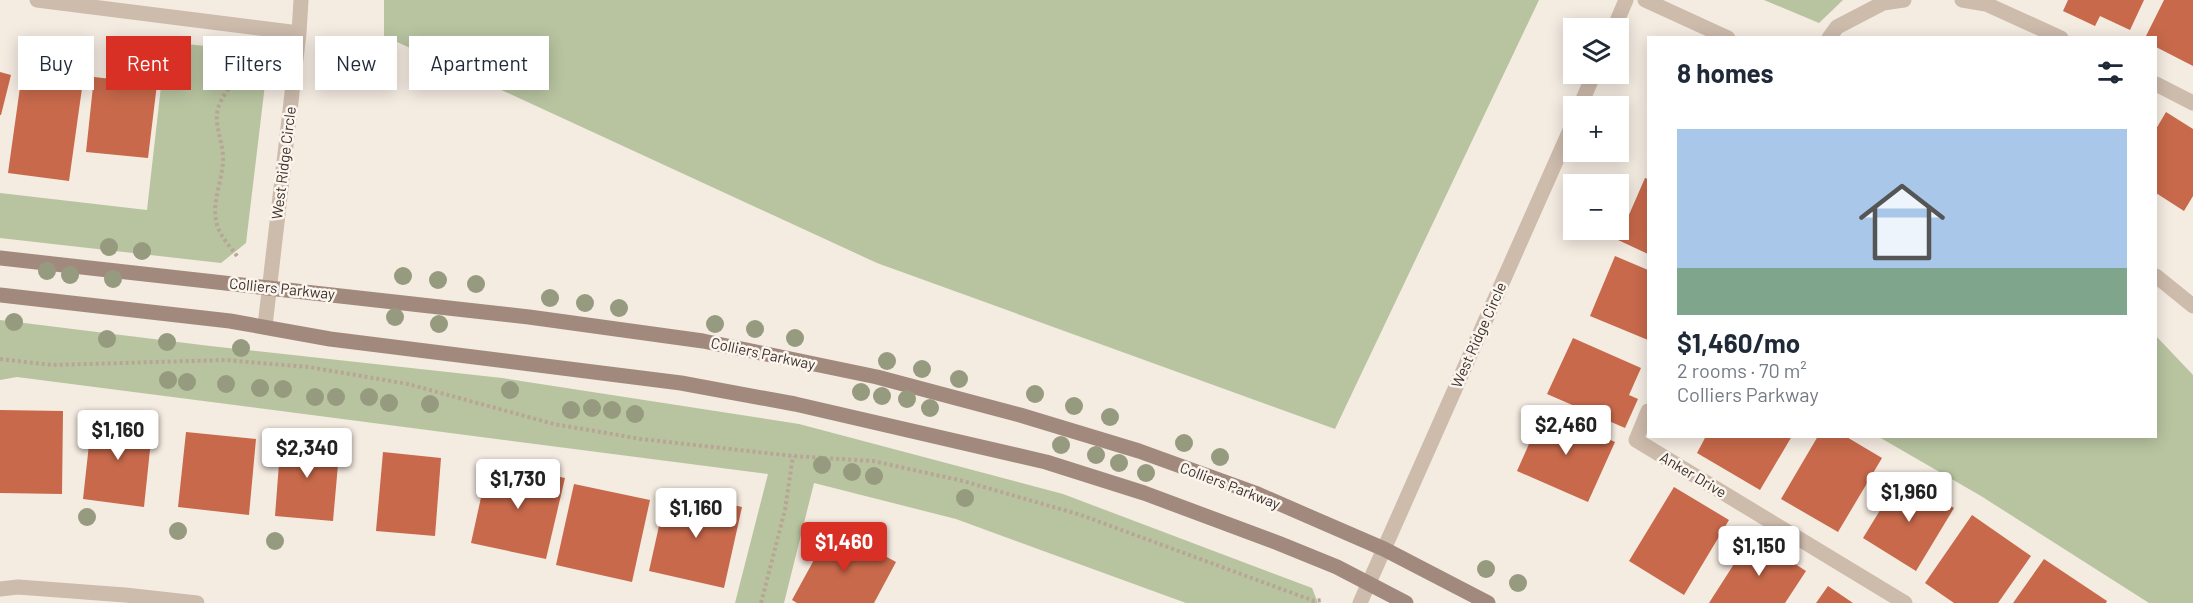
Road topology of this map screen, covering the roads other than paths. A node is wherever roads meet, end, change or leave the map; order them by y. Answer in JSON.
{"nodes":[{"id":1,"x":37,"y":0,"type":"edge"},
{"id":2,"x":301,"y":0,"type":"edge"},
{"id":3,"x":1626,"y":0,"type":"edge"},
{"id":4,"x":1645,"y":0,"type":"edge"},
{"id":5,"x":1904,"y":0,"type":"edge"},
{"id":6,"x":1962,"y":0,"type":"edge"},
{"id":7,"x":1618,"y":18,"type":"edge"},
{"id":8,"x":299,"y":33,"type":"junction"},
{"id":9,"x":1724,"y":36,"type":"edge"},
{"id":10,"x":1830,"y":36,"type":"edge"},
{"id":11,"x":2057,"y":36,"type":"edge"},
{"id":12,"x":2157,"y":85,"type":"edge"},
{"id":13,"x":2193,"y":103,"type":"edge"},
{"id":14,"x":1563,"y":146,"type":"edge"},
{"id":15,"x":0,"y":258,"type":"edge"},
{"id":16,"x":2157,"y":277,"type":"edge"},
{"id":17,"x":270,"y":288,"type":"junction"},
{"id":18,"x":0,"y":295,"type":"edge"},
{"id":19,"x":2193,"y":306,"type":"edge"},
{"id":20,"x":265,"y":326,"type":"junction"},
{"id":21,"x":1647,"y":413,"type":"edge"},
{"id":22,"x":1384,"y":549,"type":"junction"},
{"id":23,"x":1368,"y":583,"type":"junction"},
{"id":24,"x":0,"y":590,"type":"edge"},
{"id":25,"x":197,"y":603,"type":"edge"},
{"id":26,"x":1360,"y":603,"type":"edge"},
{"id":27,"x":1406,"y":603,"type":"edge"},
{"id":28,"x":1488,"y":603,"type":"edge"},
{"id":29,"x":1905,"y":603,"type":"edge"}],
"edges":[{"from":1,"to":8,"type":"street"},
{"from":2,"to":8,"type":"street","name":"West Ridge Circle"},
{"from":3,"to":7,"type":"street"},
{"from":4,"to":9,"type":"street"},
{"from":5,"to":10,"type":"street"},
{"from":6,"to":11,"type":"street"},
{"from":8,"to":17,"type":"street","name":"West Ridge Circle"},
{"from":12,"to":13,"type":"street"},
{"from":14,"to":22,"type":"street","name":"West Ridge Circle"},
{"from":15,"to":17,"type":"street","name":"Colliers Parkway"},
{"from":16,"to":19,"type":"street"},
{"from":17,"to":20,"type":"street","name":"West Ridge Circle"},
{"from":17,"to":22,"type":"street","name":"Colliers Parkway"},
{"from":18,"to":20,"type":"street"},
{"from":20,"to":23,"type":"street"},
{"from":21,"to":29,"type":"street","name":"Anker Drive"},
{"from":22,"to":23,"type":"street","name":"West Ridge Circle"},
{"from":22,"to":28,"type":"street","name":"Colliers Parkway"},
{"from":23,"to":26,"type":"street","name":"West Ridge Circle"},
{"from":23,"to":27,"type":"street"},
{"from":24,"to":25,"type":"street"}]}
